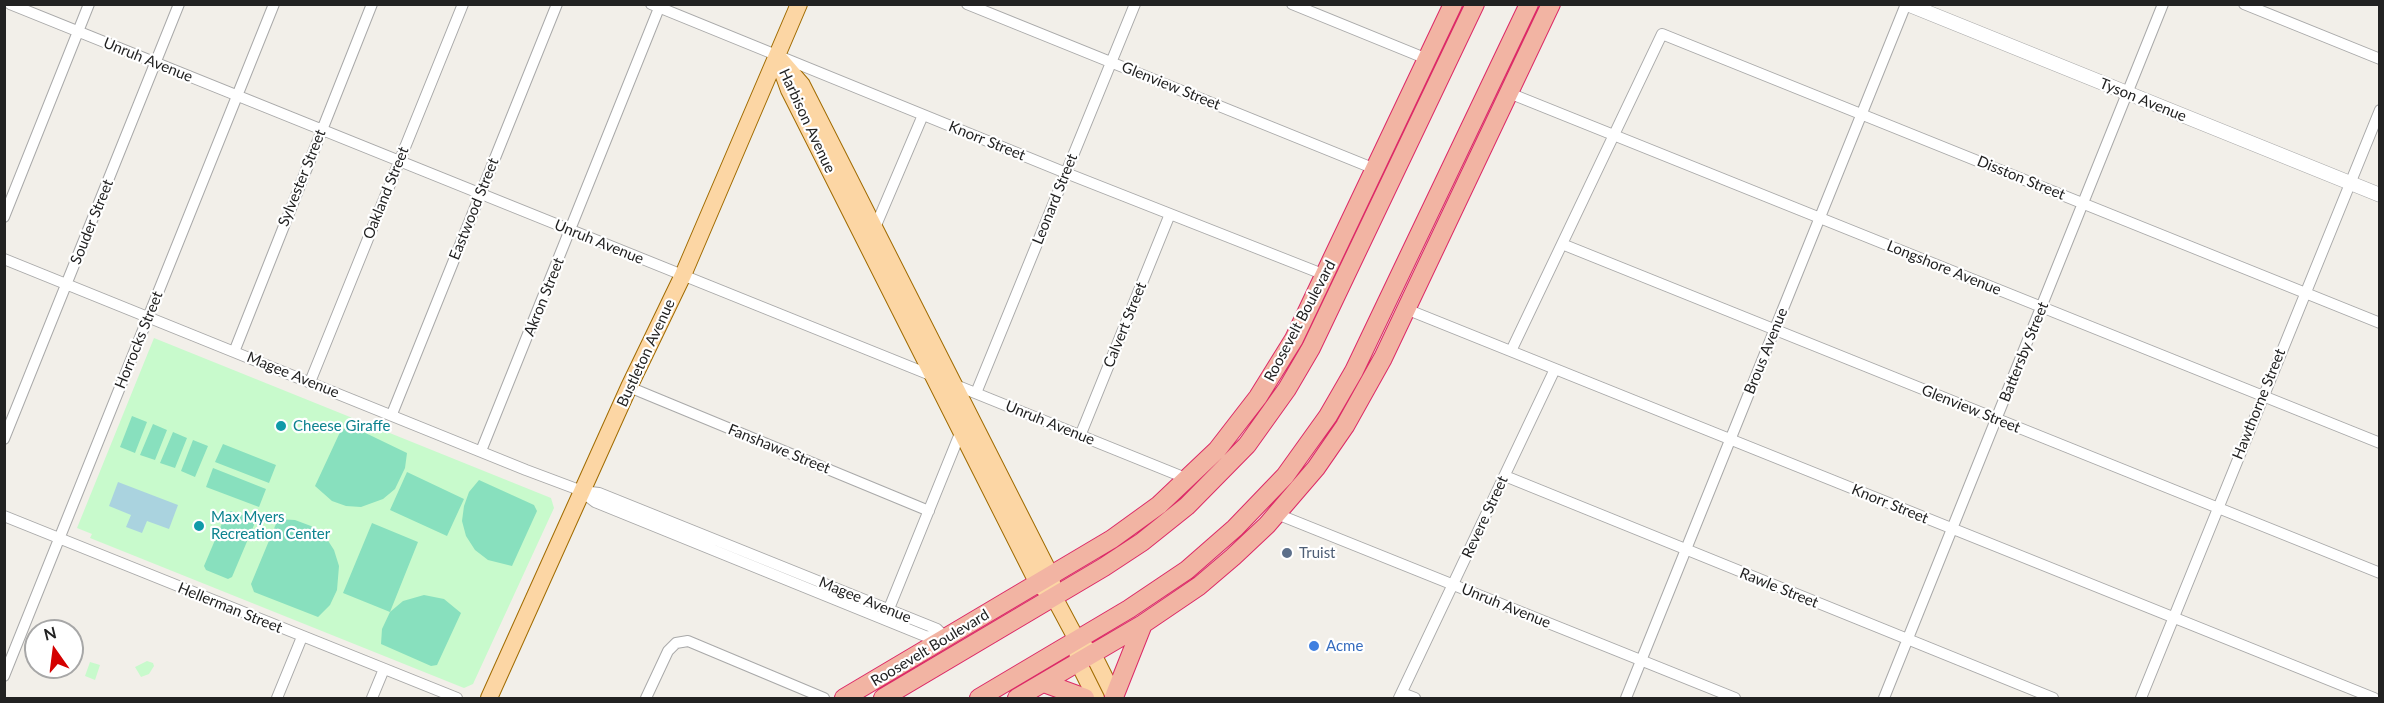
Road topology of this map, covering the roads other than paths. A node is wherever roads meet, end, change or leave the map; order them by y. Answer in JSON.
{"nodes":[{"id":1,"x":10,"y":4,"type":"edge"},
{"id":2,"x":89,"y":4,"type":"edge"},
{"id":3,"x":179,"y":4,"type":"edge"},
{"id":4,"x":274,"y":4,"type":"edge"},
{"id":5,"x":372,"y":4,"type":"edge"},
{"id":6,"x":463,"y":4,"type":"edge"},
{"id":7,"x":557,"y":4,"type":"edge"},
{"id":8,"x":799,"y":4,"type":"edge"},
{"id":9,"x":967,"y":4,"type":"edge"},
{"id":10,"x":1135,"y":4,"type":"edge"},
{"id":11,"x":1292,"y":4,"type":"edge"},
{"id":12,"x":1453,"y":4,"type":"edge"},
{"id":13,"x":1475,"y":4,"type":"edge"},
{"id":14,"x":1529,"y":4,"type":"edge"},
{"id":15,"x":1551,"y":4,"type":"edge"},
{"id":16,"x":1906,"y":4,"type":"edge"},
{"id":17,"x":2163,"y":4,"type":"edge"},
{"id":18,"x":2244,"y":4,"type":"edge"},
{"id":19,"x":655,"y":6,"type":"edge"},
{"id":20,"x":78,"y":31,"type":"junction"},
{"id":21,"x":777,"y":56,"type":"junction"},
{"id":22,"x":2379,"y":59,"type":"edge"},
{"id":23,"x":1427,"y":60,"type":"junction"},
{"id":24,"x":1112,"y":62,"type":"junction"},
{"id":25,"x":156,"y":63,"type":"junction"},
{"id":26,"x":1509,"y":93,"type":"junction"},
{"id":27,"x":2127,"y":94,"type":"junction"},
{"id":28,"x":237,"y":95,"type":"junction"},
{"id":29,"x":2379,"y":110,"type":"edge"},
{"id":30,"x":1862,"y":114,"type":"junction"},
{"id":31,"x":923,"y":115,"type":"junction"},
{"id":32,"x":321,"y":130,"type":"junction"},
{"id":33,"x":1613,"y":135,"type":"junction"},
{"id":34,"x":399,"y":160,"type":"junction"},
{"id":35,"x":1375,"y":169,"type":"junction"},
{"id":36,"x":1066,"y":173,"type":"junction"},
{"id":37,"x":2348,"y":183,"type":"junction"},
{"id":38,"x":480,"y":194,"type":"junction"},
{"id":39,"x":2379,"y":195,"type":"edge"},
{"id":40,"x":2083,"y":203,"type":"junction"},
{"id":41,"x":1170,"y":214,"type":"junction"},
{"id":42,"x":4,"y":217,"type":"edge"},
{"id":43,"x":1820,"y":218,"type":"junction"},
{"id":44,"x":571,"y":231,"type":"junction"},
{"id":45,"x":871,"y":237,"type":"junction"},
{"id":46,"x":1562,"y":244,"type":"junction"},
{"id":47,"x":4,"y":260,"type":"edge"},
{"id":48,"x":683,"y":275,"type":"junction"},
{"id":49,"x":1325,"y":275,"type":"junction"},
{"id":50,"x":66,"y":286,"type":"junction"},
{"id":51,"x":2304,"y":292,"type":"junction"},
{"id":52,"x":2042,"y":307,"type":"junction"},
{"id":53,"x":1407,"y":309,"type":"junction"},
{"id":54,"x":148,"y":316,"type":"junction"},
{"id":55,"x":2379,"y":323,"type":"edge"},
{"id":56,"x":1775,"y":330,"type":"junction"},
{"id":57,"x":1511,"y":351,"type":"junction"},
{"id":58,"x":234,"y":352,"type":"junction"},
{"id":59,"x":1555,"y":369,"type":"junction"},
{"id":60,"x":935,"y":376,"type":"junction"},
{"id":61,"x":310,"y":382,"type":"junction"},
{"id":62,"x":954,"y":384,"type":"junction"},
{"id":63,"x":629,"y":387,"type":"junction"},
{"id":64,"x":976,"y":393,"type":"junction"},
{"id":65,"x":2263,"y":396,"type":"junction"},
{"id":66,"x":392,"y":414,"type":"junction"},
{"id":67,"x":1996,"y":419,"type":"junction"},
{"id":68,"x":962,"y":431,"type":"junction"},
{"id":69,"x":1080,"y":436,"type":"junction"},
{"id":70,"x":1731,"y":439,"type":"junction"},
{"id":71,"x":4,"y":440,"type":"edge"},
{"id":72,"x":2379,"y":443,"type":"edge"},
{"id":73,"x":481,"y":452,"type":"junction"},
{"id":74,"x":1504,"y":476,"type":"junction"},
{"id":75,"x":1188,"y":479,"type":"junction"},
{"id":76,"x":582,"y":491,"type":"junction"},
{"id":77,"x":2217,"y":508,"type":"junction"},
{"id":78,"x":930,"y":511,"type":"junction"},
{"id":79,"x":1277,"y":514,"type":"junction"},
{"id":80,"x":4,"y":516,"type":"edge"},
{"id":81,"x":1952,"y":529,"type":"junction"},
{"id":82,"x":60,"y":537,"type":"junction"},
{"id":83,"x":1686,"y":549,"type":"junction"},
{"id":84,"x":2379,"y":573,"type":"edge"},
{"id":85,"x":1045,"y":580,"type":"junction"},
{"id":86,"x":1453,"y":585,"type":"junction"},
{"id":87,"x":1054,"y":597,"type":"junction"},
{"id":88,"x":887,"y":614,"type":"junction"},
{"id":89,"x":2173,"y":618,"type":"junction"},
{"id":90,"x":1143,"y":624,"type":"junction"},
{"id":91,"x":302,"y":637,"type":"junction"},
{"id":92,"x":946,"y":638,"type":"junction"},
{"id":93,"x":1077,"y":640,"type":"junction"},
{"id":94,"x":1907,"y":640,"type":"junction"},
{"id":95,"x":10,"y":647,"type":"edge"},
{"id":96,"x":1086,"y":658,"type":"junction"},
{"id":97,"x":1641,"y":661,"type":"junction"},
{"id":98,"x":384,"y":669,"type":"junction"},
{"id":99,"x":4,"y":675,"type":"edge"},
{"id":100,"x":1044,"y":682,"type":"junction"},
{"id":101,"x":1400,"y":696,"type":"edge"},
{"id":102,"x":1108,"y":698,"type":"edge"},
{"id":103,"x":277,"y":699,"type":"edge"},
{"id":104,"x":372,"y":699,"type":"edge"},
{"id":105,"x":457,"y":699,"type":"edge"},
{"id":106,"x":489,"y":699,"type":"edge"},
{"id":107,"x":646,"y":699,"type":"edge"},
{"id":108,"x":824,"y":699,"type":"edge"},
{"id":109,"x":844,"y":699,"type":"edge"},
{"id":110,"x":883,"y":699,"type":"edge"},
{"id":111,"x":978,"y":699,"type":"edge"},
{"id":112,"x":1017,"y":699,"type":"edge"},
{"id":113,"x":1085,"y":699,"type":"edge"},
{"id":114,"x":1415,"y":699,"type":"edge"},
{"id":115,"x":1626,"y":699,"type":"edge"},
{"id":116,"x":1735,"y":699,"type":"edge"},
{"id":117,"x":1884,"y":699,"type":"edge"},
{"id":118,"x":2053,"y":699,"type":"edge"},
{"id":119,"x":2141,"y":699,"type":"edge"},
{"id":120,"x":2374,"y":699,"type":"edge"}],
"edges":[{"from":1,"to":20,"type":"street","name":"Unruh Avenue"},
{"from":2,"to":20,"type":"street"},
{"from":3,"to":25,"type":"street","name":"Souder Street"},
{"from":4,"to":28,"type":"street","name":"Horrocks Street"},
{"from":5,"to":32,"type":"street","name":"Sylvester Street"},
{"from":6,"to":34,"type":"street","name":"Oakland Street"},
{"from":7,"to":38,"type":"street","name":"Eastwood Street"},
{"from":8,"to":21,"type":"main road","name":"Bustleton Avenue"},
{"from":9,"to":24,"type":"street","name":"Glenview Street"},
{"from":10,"to":24,"type":"street","name":"Leonard Street"},
{"from":11,"to":23,"type":"street"},
{"from":12,"to":23,"type":"highway","name":"Roosevelt Boulevard"},
{"from":13,"to":87,"type":"highway","name":"Roosevelt Boulevard"},
{"from":14,"to":93,"type":"highway"},
{"from":15,"to":26,"type":"highway"},
{"from":16,"to":27,"type":"street","name":"Tyson Avenue"},
{"from":16,"to":30,"type":"street","name":"Brous Avenue"},
{"from":17,"to":27,"type":"street","name":"Battersby Street"},
{"from":18,"to":22,"type":"street"},
{"from":19,"to":21,"type":"street","name":"Knorr Street"},
{"from":19,"to":44,"type":"street","name":"Akron Street"},
{"from":20,"to":25,"type":"street","name":"Unruh Avenue"},
{"from":20,"to":42,"type":"street"},
{"from":21,"to":31,"type":"street","name":"Knorr Street"},
{"from":21,"to":45,"type":"main road","name":"Harbison Avenue"},
{"from":21,"to":48,"type":"main road","name":"Bustleton Avenue"},
{"from":23,"to":35,"type":"highway","name":"Roosevelt Boulevard"},
{"from":24,"to":35,"type":"street","name":"Glenview Street"},
{"from":24,"to":36,"type":"street","name":"Leonard Street"},
{"from":25,"to":28,"type":"street","name":"Unruh Avenue"},
{"from":25,"to":50,"type":"street","name":"Souder Street"},
{"from":26,"to":33,"type":"street","name":"Longshore Avenue"},
{"from":26,"to":53,"type":"highway"},
{"from":27,"to":37,"type":"street","name":"Tyson Avenue"},
{"from":27,"to":40,"type":"street","name":"Battersby Street"},
{"from":28,"to":32,"type":"street","name":"Unruh Avenue"},
{"from":28,"to":54,"type":"street","name":"Horrocks Street"},
{"from":29,"to":37,"type":"street","name":"Hawthorne Street"},
{"from":30,"to":33,"type":"street","name":"Disston Street"},
{"from":30,"to":40,"type":"street","name":"Disston Street"},
{"from":30,"to":43,"type":"street","name":"Brous Avenue"},
{"from":31,"to":36,"type":"street","name":"Knorr Street"},
{"from":31,"to":45,"type":"street"},
{"from":32,"to":34,"type":"street","name":"Unruh Avenue"},
{"from":32,"to":58,"type":"street","name":"Sylvester Street"},
{"from":33,"to":43,"type":"street","name":"Longshore Avenue"},
{"from":33,"to":46,"type":"street"},
{"from":34,"to":38,"type":"street","name":"Unruh Avenue"},
{"from":34,"to":61,"type":"street","name":"Oakland Street"},
{"from":35,"to":49,"type":"highway","name":"Roosevelt Boulevard"},
{"from":36,"to":41,"type":"street","name":"Knorr Street"},
{"from":36,"to":64,"type":"street","name":"Leonard Street"},
{"from":37,"to":39,"type":"street","name":"Tyson Avenue"},
{"from":37,"to":51,"type":"street","name":"Hawthorne Street"},
{"from":38,"to":44,"type":"street","name":"Unruh Avenue"},
{"from":38,"to":66,"type":"street","name":"Eastwood Street"},
{"from":40,"to":51,"type":"street","name":"Disston Street"},
{"from":40,"to":52,"type":"street","name":"Battersby Street"},
{"from":41,"to":49,"type":"street","name":"Knorr Street"},
{"from":41,"to":69,"type":"street","name":"Calvert Street"},
{"from":43,"to":52,"type":"street","name":"Longshore Avenue"},
{"from":43,"to":56,"type":"street","name":"Brous Avenue"},
{"from":44,"to":48,"type":"street","name":"Unruh Avenue"},
{"from":44,"to":73,"type":"street","name":"Akron Street"},
{"from":45,"to":60,"type":"main road","name":"Harbison Avenue"},
{"from":45,"to":62,"type":"main road","name":"Harbison Avenue"},
{"from":46,"to":56,"type":"street","name":"Glenview Street"},
{"from":46,"to":57,"type":"street"},
{"from":47,"to":50,"type":"street","name":"Magee Avenue"},
{"from":48,"to":60,"type":"street","name":"Unruh Avenue"},
{"from":48,"to":63,"type":"main road","name":"Bustleton Avenue"},
{"from":49,"to":75,"type":"highway","name":"Roosevelt Boulevard"},
{"from":50,"to":54,"type":"street","name":"Magee Avenue"},
{"from":50,"to":71,"type":"street","name":"Souder Street"},
{"from":51,"to":55,"type":"street","name":"Disston Street"},
{"from":51,"to":65,"type":"street","name":"Hawthorne Street"},
{"from":52,"to":65,"type":"street","name":"Longshore Avenue"},
{"from":52,"to":67,"type":"street","name":"Battersby Street"},
{"from":53,"to":57,"type":"street","name":"Knorr Street"},
{"from":53,"to":79,"type":"highway"},
{"from":54,"to":58,"type":"street","name":"Magee Avenue"},
{"from":54,"to":82,"type":"street","name":"Horrocks Street"},
{"from":56,"to":67,"type":"street","name":"Glenview Street"},
{"from":56,"to":70,"type":"street","name":"Brous Avenue"},
{"from":57,"to":59,"type":"street","name":"Knorr Street"},
{"from":58,"to":61,"type":"street","name":"Magee Avenue"},
{"from":59,"to":70,"type":"street","name":"Knorr Street"},
{"from":59,"to":74,"type":"street","name":"Revere Street"},
{"from":60,"to":62,"type":"street","name":"Unruh Avenue"},
{"from":60,"to":68,"type":"main road","name":"Harbison Avenue"},
{"from":61,"to":66,"type":"street","name":"Magee Avenue"},
{"from":62,"to":64,"type":"street","name":"Unruh Avenue"},
{"from":62,"to":85,"type":"main road","name":"Harbison Avenue"},
{"from":63,"to":76,"type":"main road","name":"Bustleton Avenue"},
{"from":63,"to":78,"type":"street","name":"Fanshawe Street"},
{"from":64,"to":69,"type":"street","name":"Unruh Avenue"},
{"from":65,"to":72,"type":"street","name":"Longshore Avenue"},
{"from":65,"to":77,"type":"street","name":"Hawthorne Street"},
{"from":66,"to":73,"type":"street","name":"Magee Avenue"},
{"from":67,"to":77,"type":"street","name":"Glenview Street"},
{"from":67,"to":81,"type":"street","name":"Battersby Street"},
{"from":68,"to":78,"type":"street"},
{"from":68,"to":85,"type":"main road","name":"Harbison Avenue"},
{"from":69,"to":75,"type":"street","name":"Unruh Avenue"},
{"from":70,"to":81,"type":"street","name":"Knorr Street"},
{"from":70,"to":83,"type":"street","name":"Brous Avenue"},
{"from":73,"to":76,"type":"street","name":"Magee Avenue"},
{"from":74,"to":83,"type":"street","name":"Rawle Street"},
{"from":74,"to":86,"type":"street","name":"Revere Street"},
{"from":75,"to":85,"type":"highway","name":"Roosevelt Boulevard"},
{"from":76,"to":88,"type":"street","name":"Magee Avenue"},
{"from":76,"to":106,"type":"main road","name":"Bustleton Avenue"},
{"from":77,"to":84,"type":"street","name":"Glenview Street"},
{"from":77,"to":89,"type":"street","name":"Hawthorne Street"},
{"from":78,"to":88,"type":"street"},
{"from":79,"to":86,"type":"street","name":"Unruh Avenue"},
{"from":79,"to":90,"type":"highway"},
{"from":80,"to":82,"type":"street","name":"Hellerman Street"},
{"from":81,"to":89,"type":"street","name":"Knorr Street"},
{"from":81,"to":94,"type":"street","name":"Battersby Street"},
{"from":82,"to":91,"type":"street","name":"Hellerman Street"},
{"from":82,"to":95,"type":"street","name":"Horrocks Street"},
{"from":83,"to":94,"type":"street","name":"Rawle Street"},
{"from":83,"to":97,"type":"street","name":"Brous Avenue"},
{"from":85,"to":87,"type":"main road","name":"Harbison Avenue"},
{"from":85,"to":92,"type":"highway","name":"Roosevelt Boulevard"},
{"from":86,"to":97,"type":"street","name":"Unruh Avenue"},
{"from":86,"to":101,"type":"street","name":"Revere Street"},
{"from":87,"to":93,"type":"main road","name":"Harbison Avenue"},
{"from":87,"to":110,"type":"highway","name":"Roosevelt Boulevard"},
{"from":88,"to":92,"type":"street","name":"Magee Avenue"},
{"from":89,"to":119,"type":"street","name":"Hawthorne Street"},
{"from":89,"to":120,"type":"street","name":"Knorr Street"},
{"from":90,"to":96,"type":"highway"},
{"from":90,"to":102,"type":"highway"},
{"from":91,"to":98,"type":"street","name":"Hellerman Street"},
{"from":91,"to":103,"type":"street"},
{"from":92,"to":109,"type":"highway","name":"Roosevelt Boulevard"},
{"from":93,"to":96,"type":"main road","name":"Harbison Avenue"},
{"from":93,"to":111,"type":"highway"},
{"from":94,"to":117,"type":"street","name":"Battersby Street"},
{"from":94,"to":118,"type":"street","name":"Rawle Street"},
{"from":95,"to":99,"type":"street","name":"Horrocks Street"},
{"from":96,"to":100,"type":"highway"},
{"from":96,"to":102,"type":"main road","name":"Harbison Avenue"},
{"from":97,"to":115,"type":"street","name":"Brous Avenue"},
{"from":97,"to":116,"type":"street","name":"Unruh Avenue"},
{"from":98,"to":104,"type":"street"},
{"from":98,"to":105,"type":"street","name":"Hellerman Street"},
{"from":100,"to":112,"type":"highway"},
{"from":100,"to":113,"type":"highway"},
{"from":101,"to":114,"type":"street"},
{"from":107,"to":108,"type":"street"}]}
